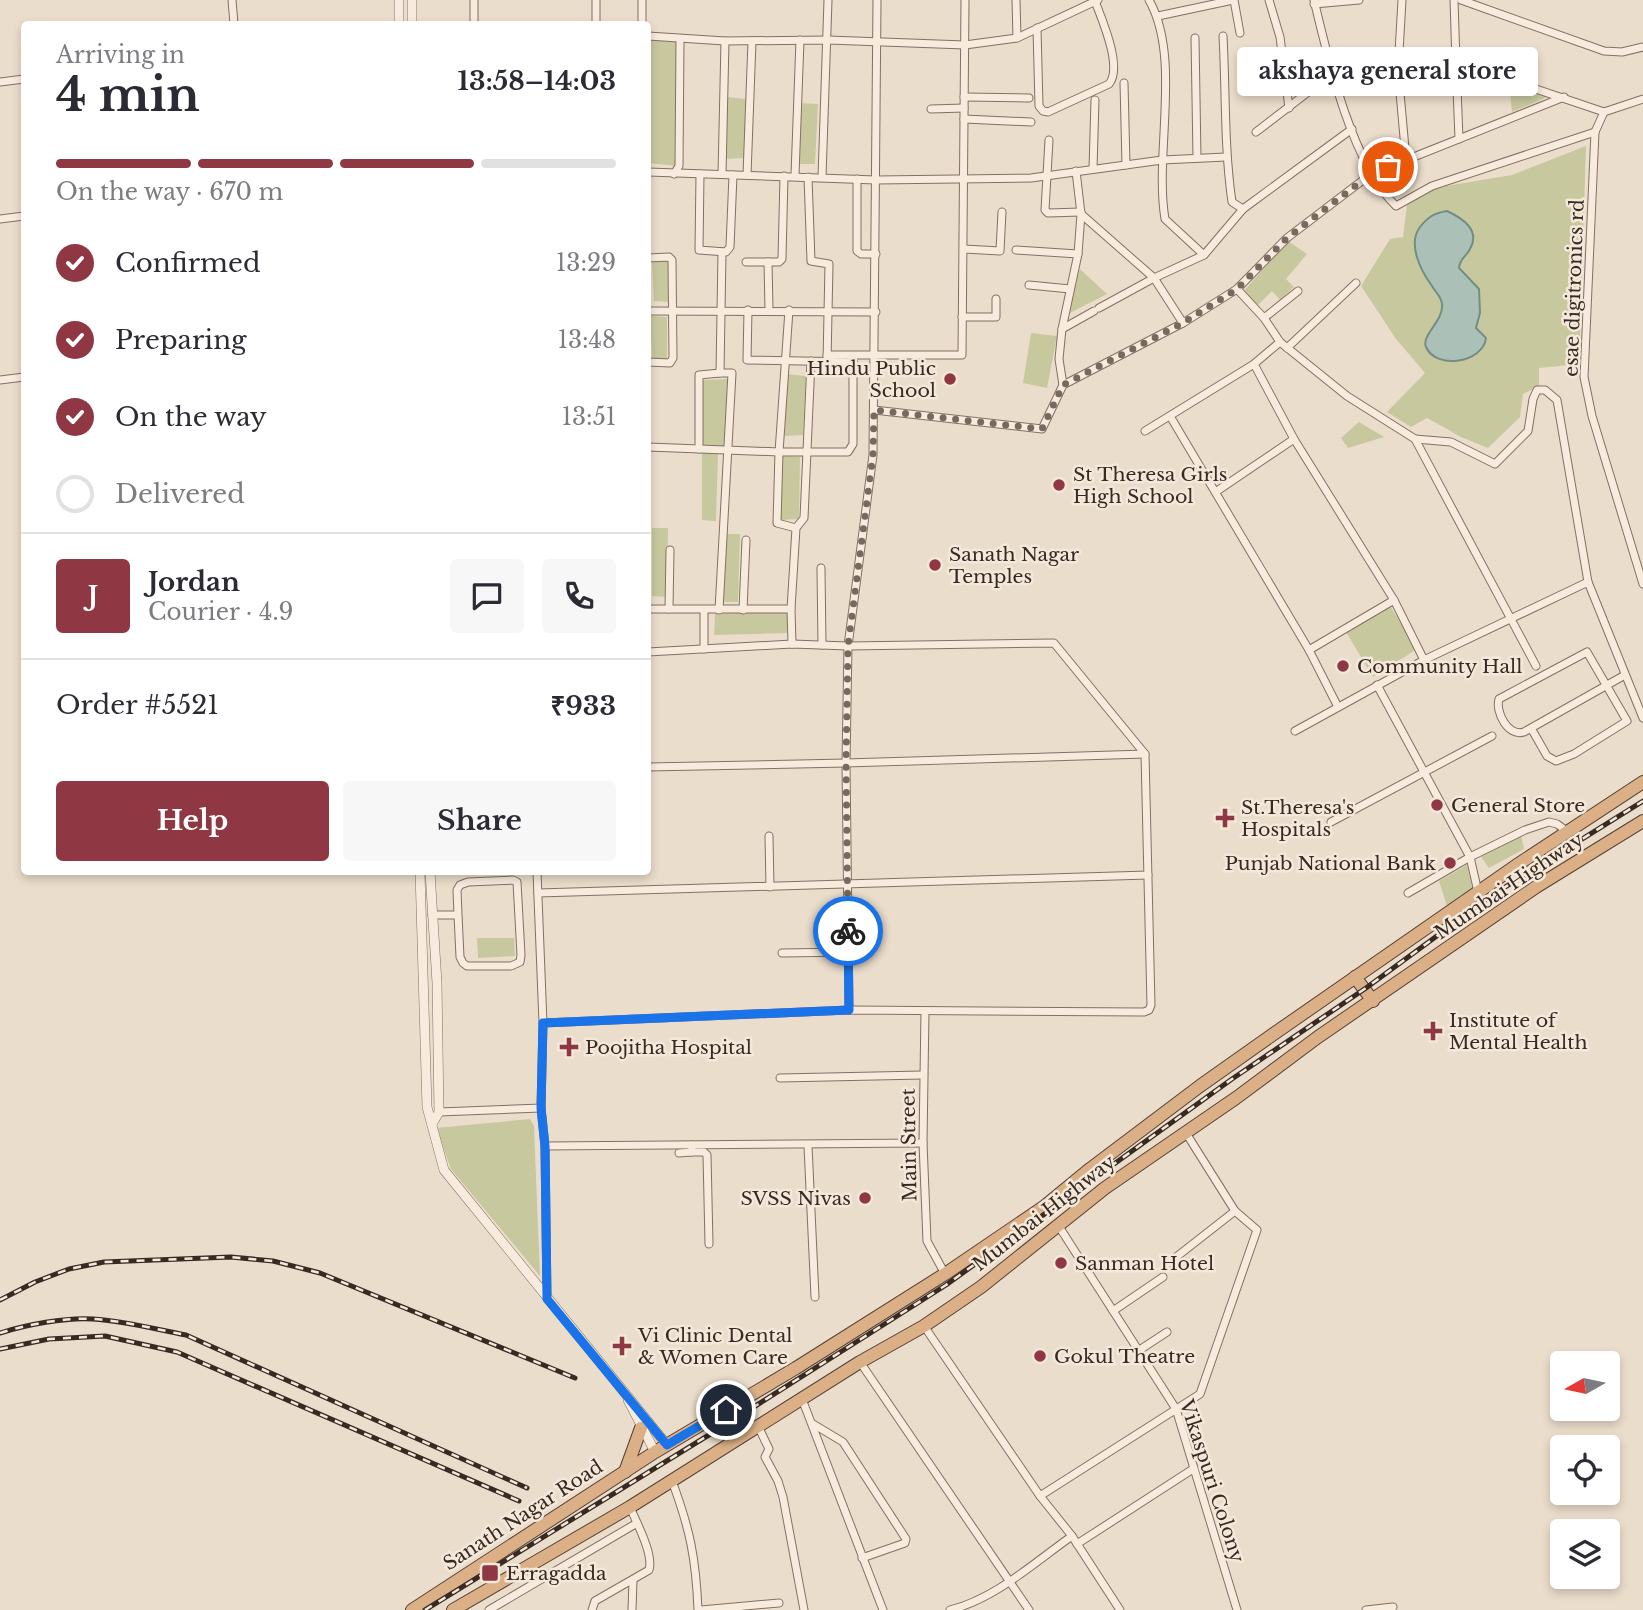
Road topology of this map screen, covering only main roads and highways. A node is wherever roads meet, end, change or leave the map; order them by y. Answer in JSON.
{"nodes":[{"id":1,"x":1643,"y":782,"type":"edge"},
{"id":2,"x":1643,"y":821,"type":"edge"},
{"id":3,"x":1355,"y":977,"type":"junction"},
{"id":4,"x":1373,"y":1001,"type":"junction"},
{"id":5,"x":1090,"y":1169,"type":"junction"},
{"id":6,"x":1105,"y":1188,"type":"junction"},
{"id":7,"x":641,"y":1428,"type":"road end"},
{"id":8,"x":655,"y":1452,"type":"joint"},
{"id":9,"x":625,"y":1472,"type":"junction"},
{"id":10,"x":456,"y":1609,"type":"edge"},
{"id":11,"x":411,"y":1610,"type":"edge"}],
"edges":[{"from":1,"to":3,"type":"highway","name":"Mumbai Highway"},
{"from":2,"to":4,"type":"highway","name":"Mumbai Highway"},
{"from":3,"to":4,"type":"highway"},
{"from":3,"to":5,"type":"highway","name":"Mumbai Highway"},
{"from":4,"to":6,"type":"highway","name":"Mumbai Highway"},
{"from":5,"to":6,"type":"highway"},
{"from":5,"to":8,"type":"highway","name":"Mumbai Highway"},
{"from":6,"to":10,"type":"highway","name":"Mumbai Highway"},
{"from":7,"to":9,"type":"highway"},
{"from":8,"to":9,"type":"highway","name":"Sanath Nagar Road"},
{"from":9,"to":11,"type":"highway","name":"Sanath Nagar Road"}]}
